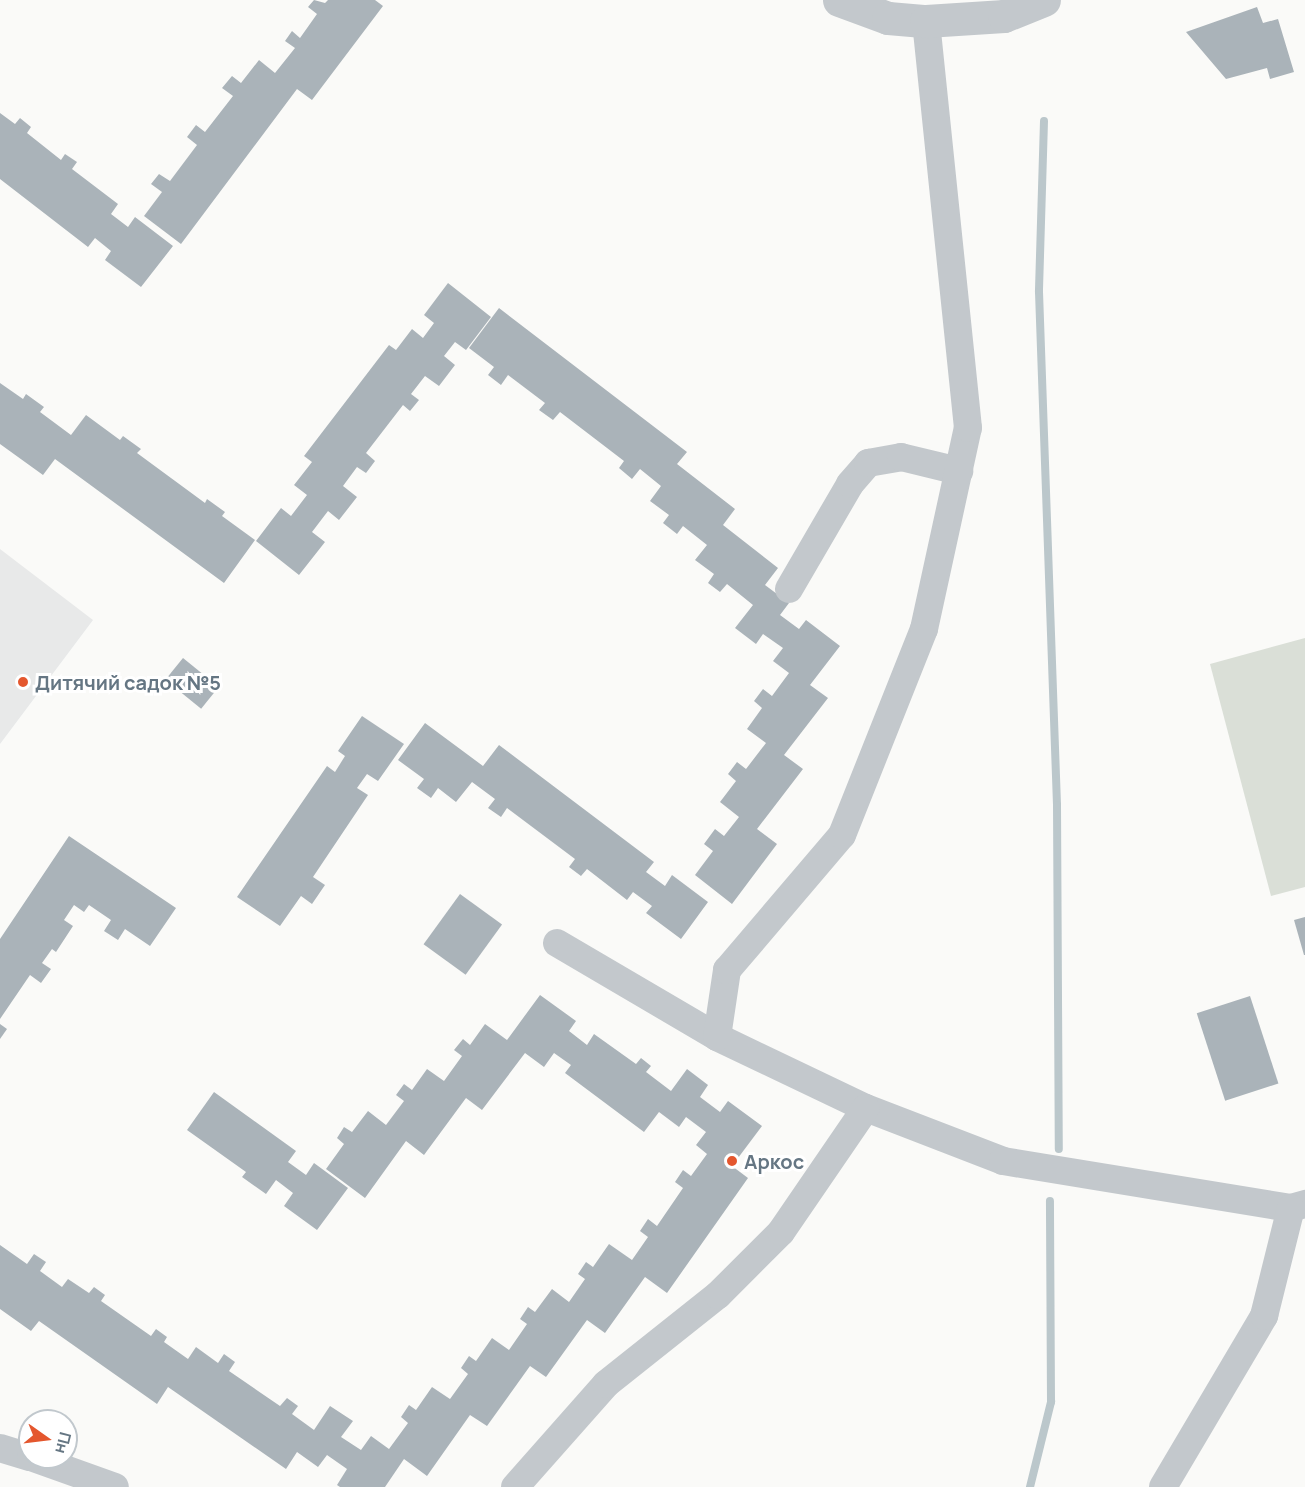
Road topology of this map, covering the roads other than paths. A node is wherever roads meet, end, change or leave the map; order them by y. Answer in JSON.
{"nodes":[{"id":1,"x":839,"y":0,"type":"edge"},
{"id":2,"x":1044,"y":0,"type":"edge"},
{"id":3,"x":926,"y":21,"type":"junction"},
{"id":4,"x":959,"y":471,"type":"junction"},
{"id":5,"x":789,"y":589,"type":"dead end"},
{"id":6,"x":557,"y":944,"type":"dead end"},
{"id":7,"x":717,"y":1037,"type":"junction"},
{"id":8,"x":866,"y":1108,"type":"junction"},
{"id":9,"x":1298,"y":1206,"type":"edge"},
{"id":10,"x":0,"y":1448,"type":"edge"},
{"id":11,"x":18,"y":1453,"type":"edge"},
{"id":12,"x":65,"y":1469,"type":"edge"},
{"id":13,"x":115,"y":1487,"type":"edge"},
{"id":14,"x":515,"y":1487,"type":"edge"},
{"id":15,"x":1163,"y":1487,"type":"edge"}],
"edges":[{"from":1,"to":3,"type":"street"},
{"from":2,"to":3,"type":"street"},
{"from":3,"to":4,"type":"street"},
{"from":4,"to":5,"type":"street"},
{"from":4,"to":7,"type":"street"},
{"from":6,"to":7,"type":"street"},
{"from":7,"to":8,"type":"street"},
{"from":8,"to":9,"type":"street"},
{"from":8,"to":14,"type":"street"},
{"from":9,"to":15,"type":"street"},
{"from":10,"to":11,"type":"street"},
{"from":12,"to":13,"type":"street"}]}
